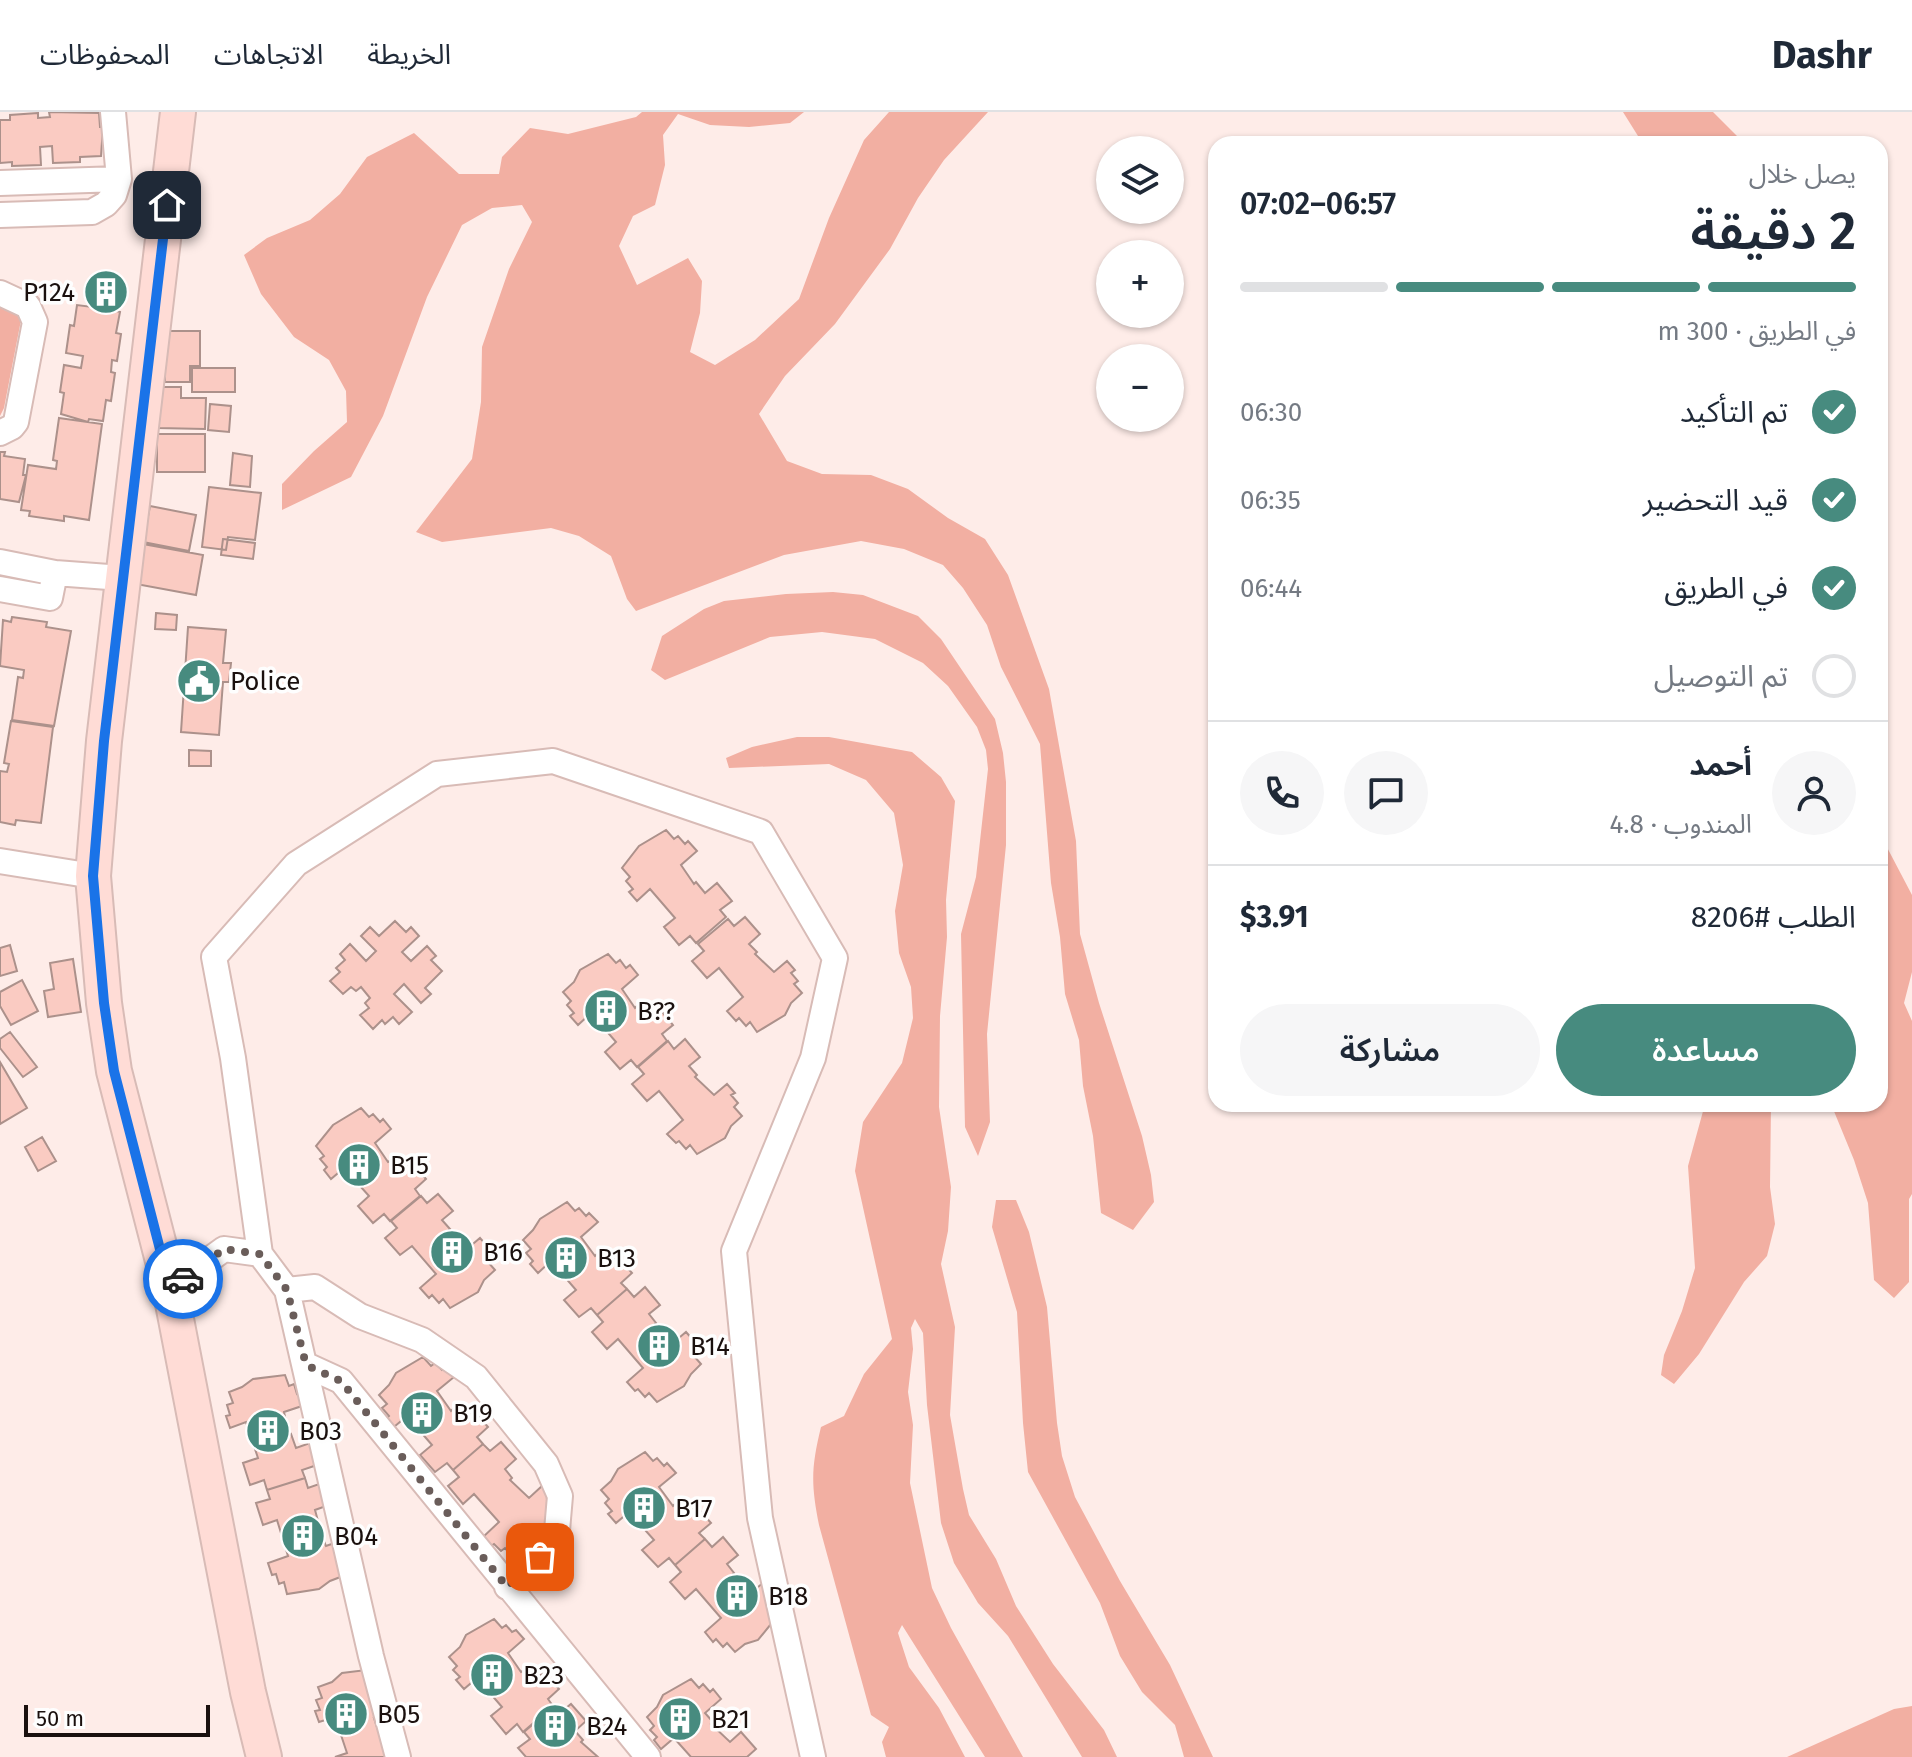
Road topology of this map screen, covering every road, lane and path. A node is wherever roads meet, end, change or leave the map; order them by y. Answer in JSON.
{"nodes":[{"id":1,"x":113,"y":112,"type":"edge"},
{"id":2,"x":178,"y":112,"type":"edge"},
{"id":3,"x":119,"y":179,"type":"junction"},
{"id":4,"x":0,"y":183,"type":"edge"},
{"id":5,"x":0,"y":215,"type":"edge"},
{"id":6,"x":0,"y":293,"type":"edge"},
{"id":7,"x":0,"y":433,"type":"edge"},
{"id":8,"x":0,"y":562,"type":"edge"},
{"id":9,"x":55,"y":573,"type":"junction"},
{"id":10,"x":122,"y":578,"type":"junction"},
{"id":11,"x":0,"y":589,"type":"edge"},
{"id":12,"x":0,"y":861,"type":"edge"},
{"id":13,"x":93,"y":876,"type":"junction"},
{"id":14,"x":260,"y":1254,"type":"junction"},
{"id":15,"x":170,"y":1288,"type":"junction"},
{"id":16,"x":287,"y":1290,"type":"junction"},
{"id":17,"x":306,"y":1365,"type":"junction"},
{"id":18,"x":507,"y":1587,"type":"junction"},
{"id":19,"x":264,"y":1757,"type":"edge"},
{"id":20,"x":398,"y":1757,"type":"edge"},
{"id":21,"x":648,"y":1757,"type":"edge"},
{"id":22,"x":813,"y":1757,"type":"edge"}],
"edges":[{"from":1,"to":3,"type":"street"},
{"from":2,"to":10,"type":"street"},
{"from":3,"to":4,"type":"street"},
{"from":3,"to":5,"type":"street"},
{"from":6,"to":7,"type":"street"},
{"from":8,"to":9,"type":"street"},
{"from":9,"to":10,"type":"street"},
{"from":9,"to":11,"type":"street"},
{"from":10,"to":13,"type":"street"},
{"from":12,"to":13,"type":"street"},
{"from":13,"to":15,"type":"street"},
{"from":14,"to":15,"type":"street"},
{"from":14,"to":16,"type":"street"},
{"from":14,"to":22,"type":"street"},
{"from":15,"to":19,"type":"street"},
{"from":16,"to":17,"type":"street"},
{"from":16,"to":18,"type":"street"},
{"from":17,"to":18,"type":"street"},
{"from":17,"to":20,"type":"street"},
{"from":18,"to":21,"type":"street"}]}
